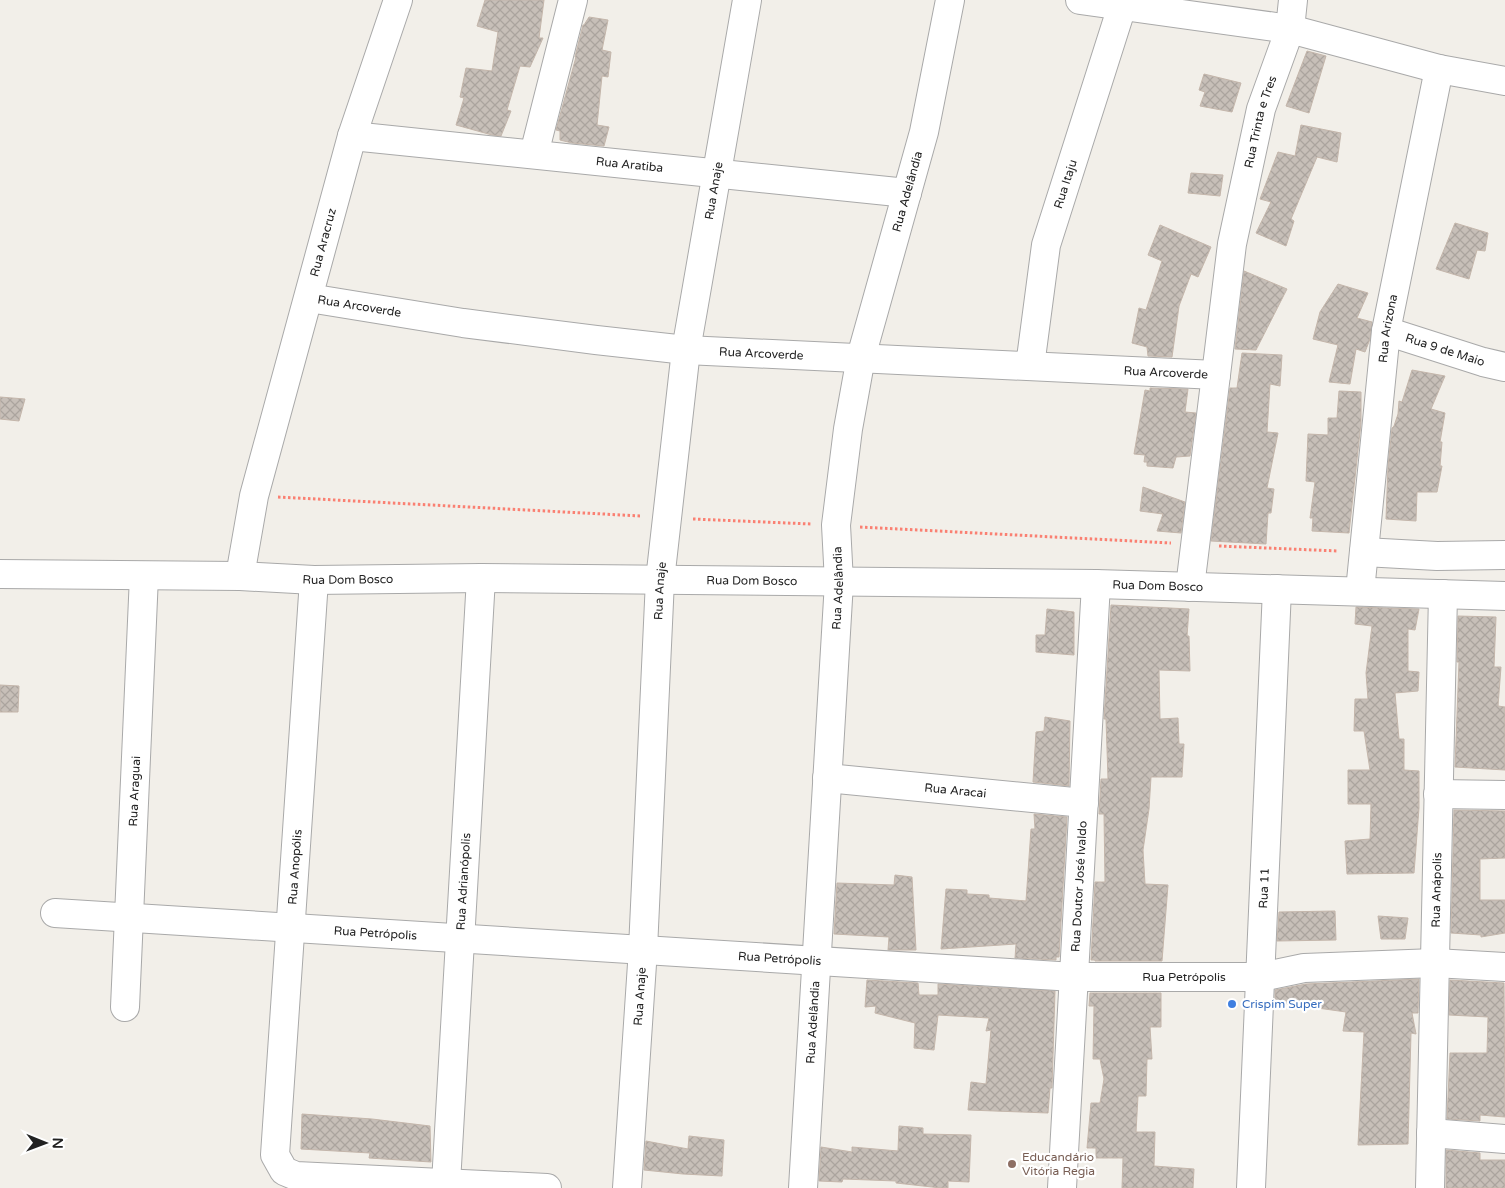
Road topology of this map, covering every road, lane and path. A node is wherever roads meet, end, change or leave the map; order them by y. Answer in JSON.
{"nodes":[{"id":1,"x":398,"y":0,"type":"edge"},
{"id":2,"x":573,"y":0,"type":"edge"},
{"id":3,"x":747,"y":0,"type":"edge"},
{"id":4,"x":950,"y":0,"type":"edge"},
{"id":5,"x":1080,"y":0,"type":"edge"},
{"id":6,"x":1293,"y":0,"type":"edge"},
{"id":7,"x":1123,"y":3,"type":"edge"},
{"id":8,"x":1290,"y":29,"type":"junction"},
{"id":9,"x":1439,"y":69,"type":"junction"},
{"id":10,"x":1505,"y":81,"type":"edge"},
{"id":11,"x":352,"y":136,"type":"junction"},
{"id":12,"x":534,"y":154,"type":"junction"},
{"id":13,"x":718,"y":174,"type":"junction"},
{"id":14,"x":908,"y":193,"type":"junction"},
{"id":15,"x":309,"y":298,"type":"junction"},
{"id":16,"x":1386,"y":331,"type":"junction"},
{"id":17,"x":686,"y":350,"type":"junction"},
{"id":18,"x":861,"y":357,"type":"junction"},
{"id":19,"x":1030,"y":366,"type":"junction"},
{"id":20,"x":1505,"y":367,"type":"edge"},
{"id":21,"x":1216,"y":375,"type":"junction"},
{"id":22,"x":1364,"y":552,"type":"junction"},
{"id":23,"x":1505,"y":555,"type":"edge"},
{"id":24,"x":0,"y":574,"type":"edge"},
{"id":25,"x":144,"y":576,"type":"junction"},
{"id":26,"x":240,"y":576,"type":"junction"},
{"id":27,"x":481,"y":578,"type":"junction"},
{"id":28,"x":314,"y":580,"type":"junction"},
{"id":29,"x":660,"y":580,"type":"junction"},
{"id":30,"x":839,"y":582,"type":"junction"},
{"id":31,"x":1096,"y":584,"type":"junction"},
{"id":32,"x":1190,"y":587,"type":"junction"},
{"id":33,"x":1277,"y":590,"type":"junction"},
{"id":34,"x":1360,"y":591,"type":"junction"},
{"id":35,"x":1442,"y":594,"type":"junction"},
{"id":36,"x":1505,"y":596,"type":"edge"},
{"id":37,"x":827,"y":778,"type":"junction"},
{"id":38,"x":1438,"y":794,"type":"junction"},
{"id":39,"x":1505,"y":795,"type":"edge"},
{"id":40,"x":1084,"y":803,"type":"junction"},
{"id":41,"x":55,"y":913,"type":"dead end"},
{"id":42,"x":128,"y":918,"type":"junction"},
{"id":43,"x":290,"y":927,"type":"junction"},
{"id":44,"x":460,"y":938,"type":"junction"},
{"id":45,"x":643,"y":950,"type":"junction"},
{"id":46,"x":816,"y":961,"type":"junction"},
{"id":47,"x":1434,"y":963,"type":"junction"},
{"id":48,"x":1505,"y":967,"type":"edge"},
{"id":49,"x":1074,"y":977,"type":"junction"},
{"id":50,"x":1262,"y":977,"type":"junction"},
{"id":51,"x":125,"y":1007,"type":"dead end"},
{"id":52,"x":1431,"y":1133,"type":"junction"},
{"id":53,"x":1505,"y":1139,"type":"edge"},
{"id":54,"x":446,"y":1183,"type":"junction"},
{"id":55,"x":362,"y":1184,"type":"edge"},
{"id":56,"x":538,"y":1188,"type":"edge"},
{"id":57,"x":547,"y":1188,"type":"edge"},
{"id":58,"x":628,"y":1188,"type":"edge"},
{"id":59,"x":802,"y":1188,"type":"edge"},
{"id":60,"x":1062,"y":1188,"type":"edge"},
{"id":61,"x":1251,"y":1188,"type":"edge"},
{"id":62,"x":1430,"y":1188,"type":"edge"}],
"edges":[{"from":1,"to":11,"type":"street","name":"Rua Aracruz"},
{"from":2,"to":12,"type":"street"},
{"from":3,"to":13,"type":"street","name":"Rua Anaje"},
{"from":4,"to":14,"type":"street","name":"Rua Adelândia"},
{"from":5,"to":7,"type":"street"},
{"from":6,"to":8,"type":"street","name":"Rua Trinta e Tres"},
{"from":7,"to":8,"type":"street"},
{"from":7,"to":19,"type":"street","name":"Rua Itaju"},
{"from":8,"to":9,"type":"street"},
{"from":8,"to":21,"type":"street","name":"Rua Trinta e Tres"},
{"from":9,"to":10,"type":"street"},
{"from":9,"to":16,"type":"street","name":"Rua Arizona"},
{"from":11,"to":12,"type":"street","name":"Rua Aratiba"},
{"from":11,"to":15,"type":"street","name":"Rua Aracruz"},
{"from":12,"to":13,"type":"street","name":"Rua Aratiba"},
{"from":13,"to":14,"type":"street","name":"Rua Aratiba"},
{"from":13,"to":17,"type":"street","name":"Rua Anaje"},
{"from":14,"to":18,"type":"street","name":"Rua Adelândia"},
{"from":15,"to":17,"type":"street","name":"Rua Arcoverde"},
{"from":15,"to":26,"type":"street","name":"Rua Aracruz"},
{"from":16,"to":20,"type":"street","name":"Rua 9 de Maio"},
{"from":16,"to":22,"type":"street","name":"Rua Arizona"},
{"from":17,"to":18,"type":"street","name":"Rua Arcoverde"},
{"from":17,"to":29,"type":"street","name":"Rua Anaje"},
{"from":18,"to":19,"type":"street","name":"Rua Arcoverde"},
{"from":18,"to":30,"type":"street","name":"Rua Adelândia"},
{"from":19,"to":21,"type":"street","name":"Rua Arcoverde"},
{"from":21,"to":32,"type":"street"},
{"from":22,"to":23,"type":"street"},
{"from":22,"to":34,"type":"street","name":"Rua Arizona"},
{"from":24,"to":25,"type":"street","name":"Rua Dom Bosco"},
{"from":25,"to":26,"type":"street","name":"Rua Dom Bosco"},
{"from":25,"to":42,"type":"street","name":"Rua Araguai"},
{"from":26,"to":28,"type":"street","name":"Rua Dom Bosco"},
{"from":27,"to":28,"type":"street","name":"Rua Dom Bosco"},
{"from":27,"to":29,"type":"street","name":"Rua Dom Bosco"},
{"from":27,"to":44,"type":"street","name":"Rua Adrianópolis"},
{"from":28,"to":43,"type":"street","name":"Rua Anopólis"},
{"from":29,"to":30,"type":"street","name":"Rua Dom Bosco"},
{"from":29,"to":45,"type":"street","name":"Rua Anaje"},
{"from":30,"to":31,"type":"street","name":"Rua Dom Bosco"},
{"from":30,"to":37,"type":"street","name":"Rua Adelândia"},
{"from":31,"to":32,"type":"street","name":"Rua Dom Bosco"},
{"from":31,"to":40,"type":"street","name":"Rua Doutor José Ivaldo"},
{"from":32,"to":33,"type":"street","name":"Rua Dom Bosco"},
{"from":33,"to":34,"type":"street","name":"Rua Dom Bosco"},
{"from":33,"to":50,"type":"street","name":"Rua 11"},
{"from":34,"to":35,"type":"street","name":"Rua Dom Bosco"},
{"from":35,"to":36,"type":"street","name":"Rua Dom Bosco"},
{"from":35,"to":38,"type":"street","name":"Rua Anápolis"},
{"from":37,"to":40,"type":"street","name":"Rua Aracai"},
{"from":37,"to":46,"type":"street","name":"Rua Adelândia"},
{"from":38,"to":39,"type":"street"},
{"from":38,"to":47,"type":"street","name":"Rua Anápolis"},
{"from":40,"to":49,"type":"street","name":"Rua Doutor José Ivaldo"},
{"from":41,"to":42,"type":"street","name":"Rua Petrópolis"},
{"from":42,"to":43,"type":"street","name":"Rua Petrópolis"},
{"from":42,"to":51,"type":"street","name":"Rua Araguai"},
{"from":43,"to":44,"type":"street","name":"Rua Petrópolis"},
{"from":43,"to":55,"type":"street","name":"Rua Anopólis"},
{"from":44,"to":45,"type":"street","name":"Rua Petrópolis"},
{"from":44,"to":54,"type":"street","name":"Rua Adrianópolis"},
{"from":45,"to":46,"type":"street","name":"Rua Petrópolis"},
{"from":45,"to":58,"type":"street","name":"Rua Anaje"},
{"from":46,"to":49,"type":"street","name":"Rua Petrópolis"},
{"from":46,"to":59,"type":"street","name":"Rua Adelândia"},
{"from":47,"to":48,"type":"street","name":"Rua Petrópolis"},
{"from":47,"to":50,"type":"street","name":"Rua Petrópolis"},
{"from":47,"to":52,"type":"street","name":"Rua Anápolis"},
{"from":49,"to":50,"type":"street","name":"Rua Petrópolis"},
{"from":49,"to":60,"type":"street","name":"Rua Doutor José Ivaldo"},
{"from":50,"to":61,"type":"street","name":"Rua 11"},
{"from":52,"to":53,"type":"street"},
{"from":52,"to":62,"type":"street","name":"Rua Anápolis"},
{"from":54,"to":55,"type":"street"},
{"from":54,"to":56,"type":"street"},
{"from":56,"to":57,"type":"street"}]}
